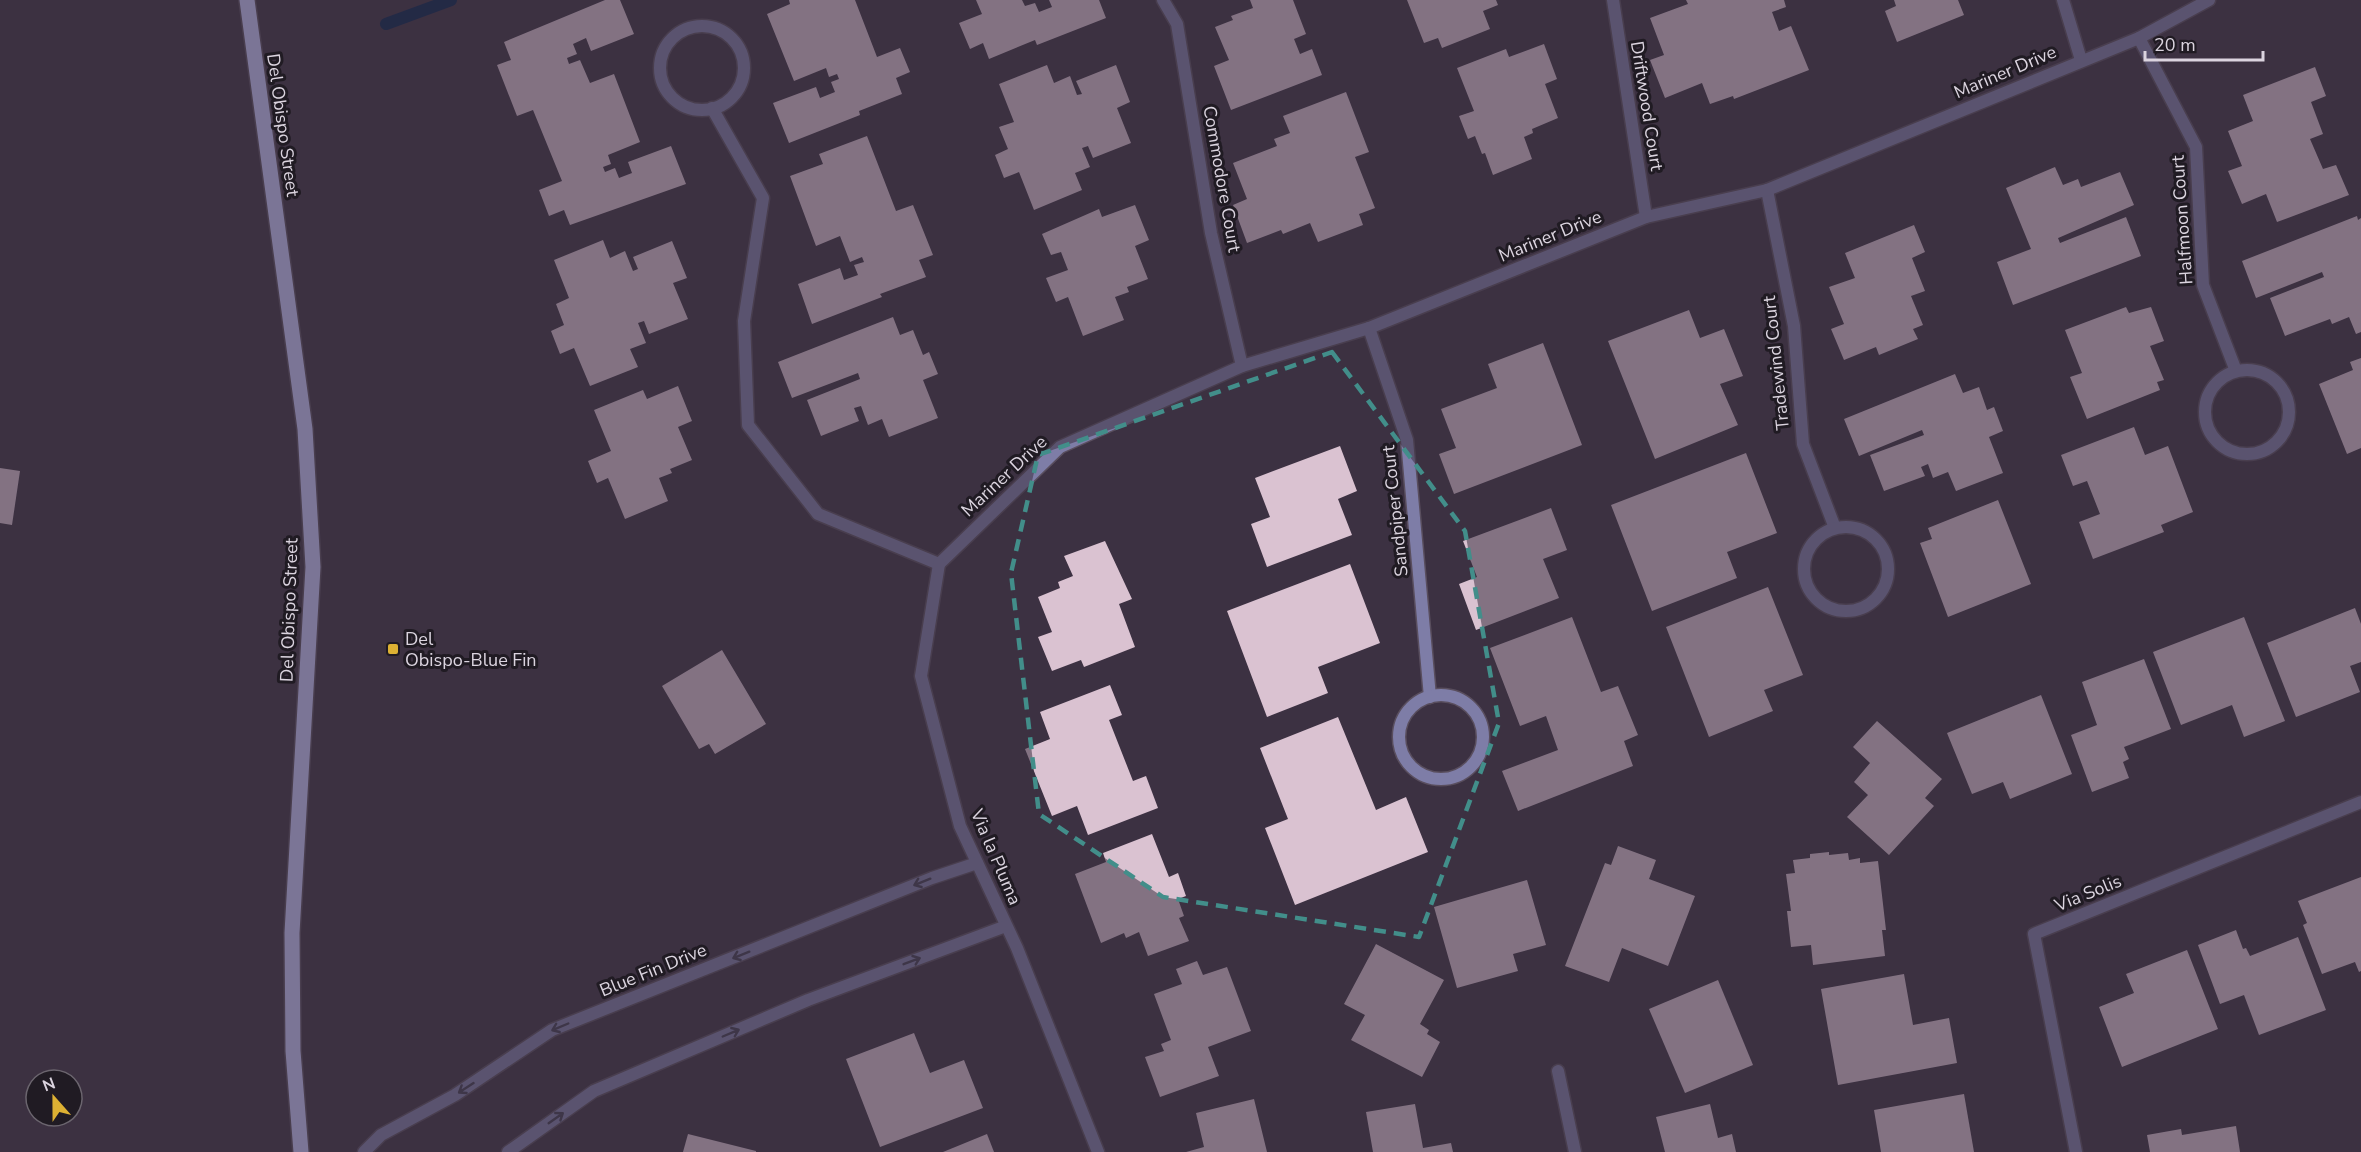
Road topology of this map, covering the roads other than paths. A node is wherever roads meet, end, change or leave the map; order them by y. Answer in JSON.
{"nodes":[{"id":1,"x":247,"y":0,"type":"edge"},
{"id":2,"x":1163,"y":0,"type":"edge"},
{"id":3,"x":1613,"y":0,"type":"edge"},
{"id":4,"x":2063,"y":0,"type":"edge"},
{"id":5,"x":2209,"y":0,"type":"edge"},
{"id":6,"x":2139,"y":38,"type":"junction"},
{"id":7,"x":2081,"y":60,"type":"junction"},
{"id":8,"x":712,"y":108,"type":"junction"},
{"id":9,"x":1767,"y":190,"type":"junction"},
{"id":10,"x":1646,"y":217,"type":"junction"},
{"id":11,"x":1369,"y":328,"type":"junction"},
{"id":12,"x":1242,"y":366,"type":"junction"},
{"id":13,"x":2236,"y":371,"type":"junction"},
{"id":14,"x":1835,"y":528,"type":"junction"},
{"id":15,"x":939,"y":564,"type":"junction"},
{"id":16,"x":1430,"y":697,"type":"junction"},
{"id":17,"x":2361,"y":802,"type":"edge"},
{"id":18,"x":977,"y":863,"type":"junction"},
{"id":19,"x":1006,"y":926,"type":"junction"},
{"id":20,"x":1558,"y":1071,"type":"dead end"},
{"id":21,"x":301,"y":1152,"type":"edge"},
{"id":22,"x":364,"y":1152,"type":"edge"},
{"id":23,"x":508,"y":1152,"type":"edge"},
{"id":24,"x":1098,"y":1152,"type":"edge"},
{"id":25,"x":1575,"y":1152,"type":"edge"},
{"id":26,"x":2076,"y":1152,"type":"edge"}],
"edges":[{"from":1,"to":21,"type":"main road","name":"Del Obispo Street"},
{"from":2,"to":12,"type":"street","name":"Commodore Court"},
{"from":3,"to":10,"type":"street","name":"Driftwood Court"},
{"from":4,"to":7,"type":"street"},
{"from":5,"to":6,"type":"street","name":"Mariner Drive"},
{"from":6,"to":7,"type":"street","name":"Mariner Drive"},
{"from":6,"to":13,"type":"street","name":"Halfmoon Court"},
{"from":7,"to":9,"type":"street","name":"Mariner Drive"},
{"from":8,"to":8,"type":"street"},
{"from":8,"to":15,"type":"street"},
{"from":9,"to":10,"type":"street","name":"Mariner Drive"},
{"from":9,"to":14,"type":"street","name":"Tradewind Court"},
{"from":10,"to":11,"type":"street","name":"Mariner Drive"},
{"from":11,"to":12,"type":"street","name":"Mariner Drive"},
{"from":11,"to":16,"type":"street","name":"Sandpiper Court"},
{"from":12,"to":15,"type":"street","name":"Mariner Drive"},
{"from":13,"to":13,"type":"street"},
{"from":14,"to":14,"type":"street"},
{"from":15,"to":18,"type":"street","name":"Via la Pluma"},
{"from":16,"to":16,"type":"street"},
{"from":17,"to":26,"type":"street","name":"Via Solis"},
{"from":18,"to":19,"type":"street","name":"Via la Pluma"},
{"from":18,"to":22,"type":"street","name":"Blue Fin Drive","one_way":true},
{"from":23,"to":19,"type":"street","one_way":true},
{"from":19,"to":24,"type":"street","name":"Via la Pluma"},
{"from":20,"to":25,"type":"street"}]}
